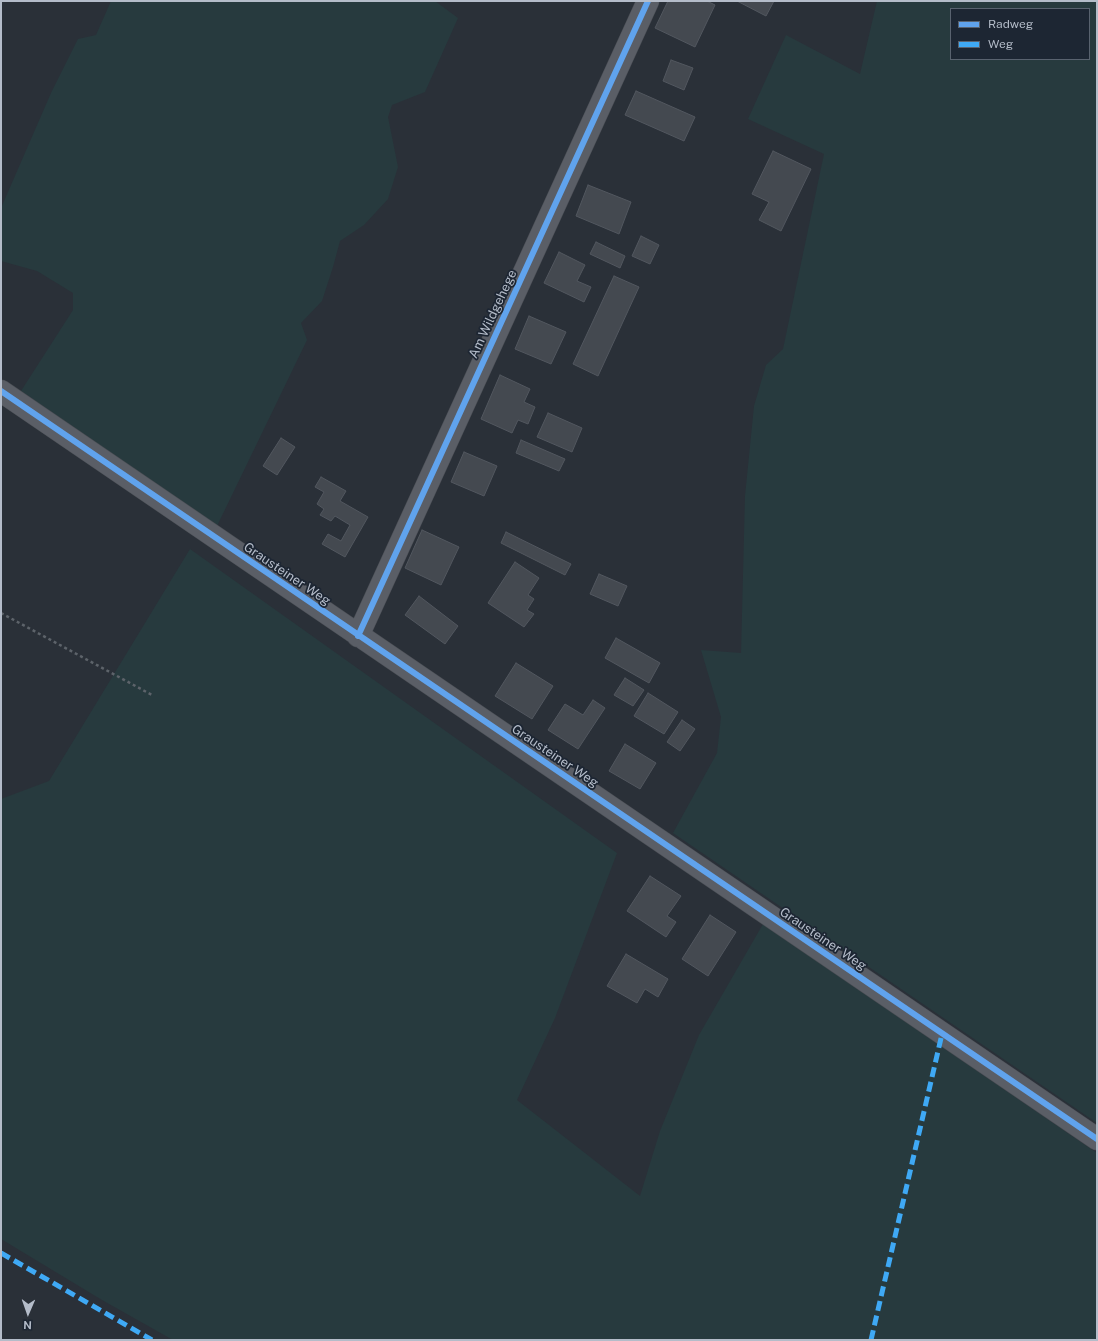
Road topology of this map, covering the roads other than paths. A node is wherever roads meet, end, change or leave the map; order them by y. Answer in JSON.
{"nodes":[{"id":1,"x":648,"y":1,"type":"edge"},
{"id":2,"x":1,"y":391,"type":"edge"},
{"id":3,"x":358,"y":636,"type":"junction"},
{"id":4,"x":1097,"y":1139,"type":"edge"}],
"edges":[{"from":1,"to":3,"type":"street","name":"Am Wildgehege"},
{"from":2,"to":3,"type":"street","name":"Grausteiner Weg"},
{"from":3,"to":4,"type":"street","name":"Grausteiner Weg"}]}
